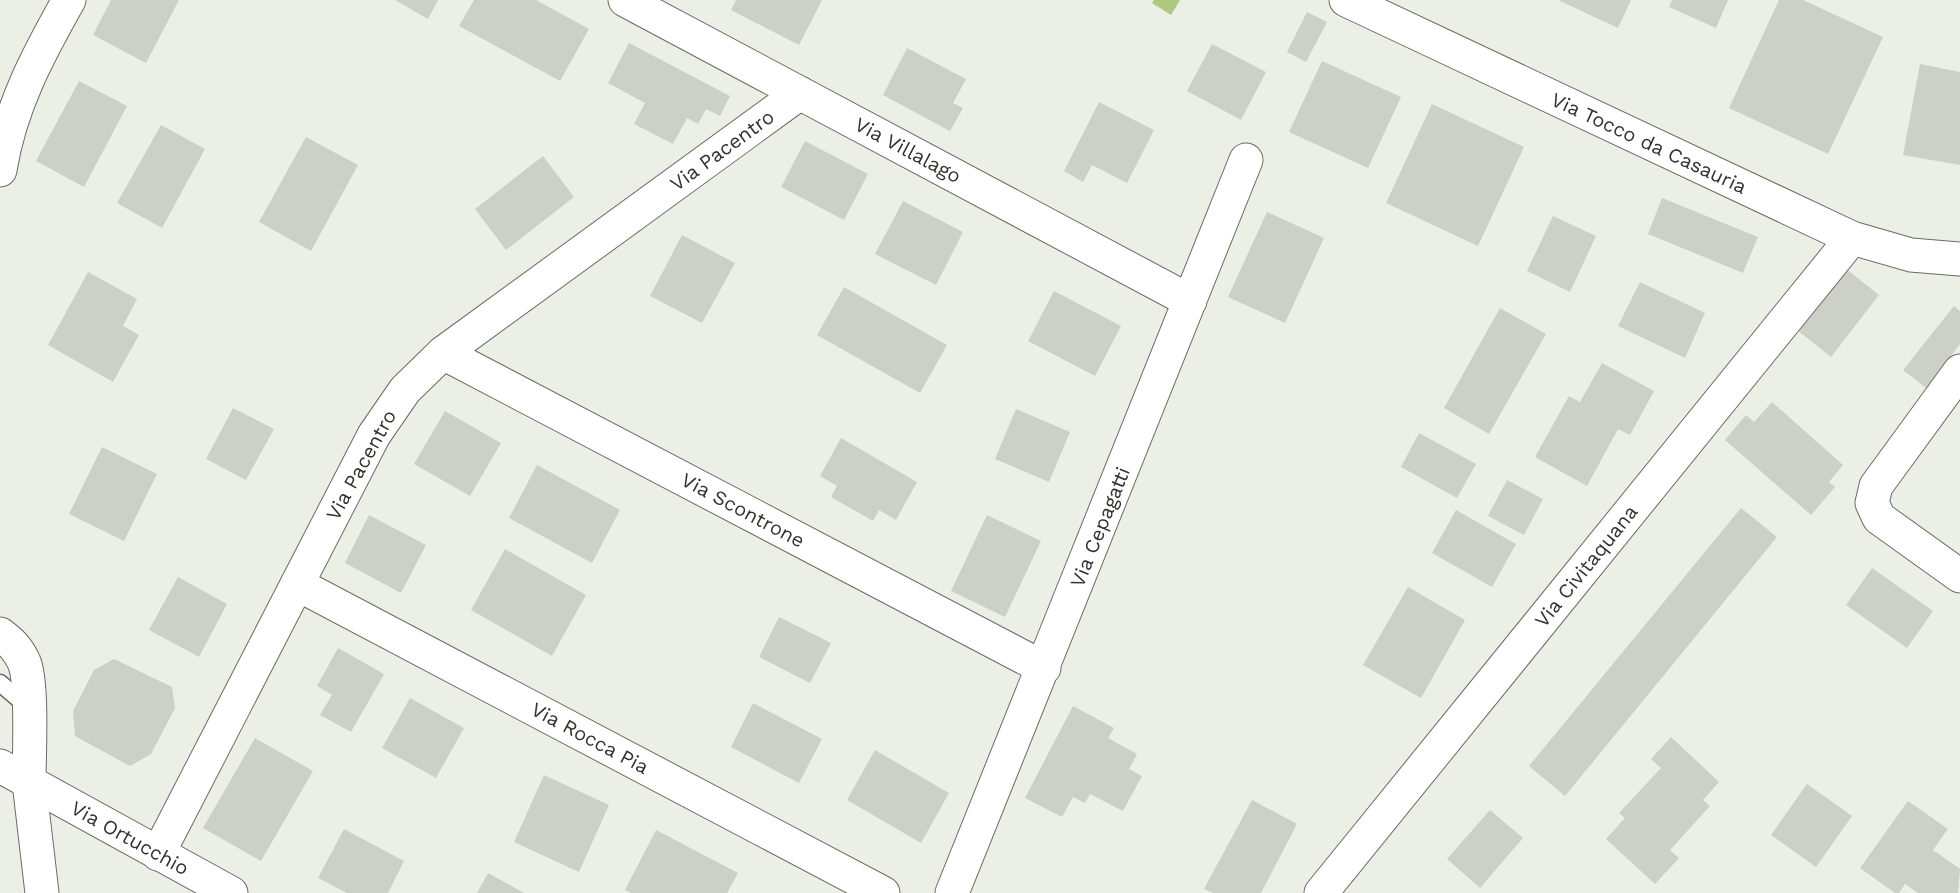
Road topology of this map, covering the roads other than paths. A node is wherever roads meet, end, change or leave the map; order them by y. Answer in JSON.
{"nodes":[{"id":1,"x":69,"y":0,"type":"edge"},
{"id":2,"x":625,"y":0,"type":"edge"},
{"id":3,"x":1346,"y":0,"type":"edge"},
{"id":4,"x":800,"y":93,"type":"junction"},
{"id":5,"x":1246,"y":160,"type":"dead end"},
{"id":6,"x":0,"y":170,"type":"edge"},
{"id":7,"x":1852,"y":238,"type":"junction"},
{"id":8,"x":1960,"y":259,"type":"edge"},
{"id":9,"x":1190,"y":301,"type":"junction"},
{"id":10,"x":443,"y":353,"type":"junction"},
{"id":11,"x":1960,"y":371,"type":"edge"},
{"id":12,"x":1960,"y":576,"type":"edge"},
{"id":13,"x":297,"y":584,"type":"junction"},
{"id":14,"x":0,"y":634,"type":"edge"},
{"id":15,"x":1044,"y":668,"type":"junction"},
{"id":16,"x":0,"y":682,"type":"edge"},
{"id":17,"x":29,"y":707,"type":"junction"},
{"id":18,"x":0,"y":766,"type":"edge"},
{"id":19,"x":29,"y":782,"type":"junction"},
{"id":20,"x":158,"y":854,"type":"junction"},
{"id":21,"x":42,"y":893,"type":"edge"},
{"id":22,"x":231,"y":893,"type":"edge"},
{"id":23,"x":883,"y":893,"type":"edge"},
{"id":24,"x":952,"y":893,"type":"edge"},
{"id":25,"x":1321,"y":893,"type":"edge"}],
"edges":[{"from":1,"to":6,"type":"street"},
{"from":2,"to":4,"type":"street","name":"Via Villalago"},
{"from":3,"to":7,"type":"street","name":"Via Tocco da Casauria"},
{"from":4,"to":9,"type":"street","name":"Via Villalago"},
{"from":4,"to":10,"type":"street","name":"Via Pacentro"},
{"from":5,"to":9,"type":"street","name":"Via Cepagatti"},
{"from":7,"to":8,"type":"street","name":"Via Tocco da Casauria"},
{"from":7,"to":25,"type":"street","name":"Via Civitaquana"},
{"from":9,"to":15,"type":"street","name":"Via Cepagatti"},
{"from":10,"to":13,"type":"street","name":"Via Pacentro"},
{"from":10,"to":15,"type":"street","name":"Via Scontrone"},
{"from":11,"to":12,"type":"street"},
{"from":13,"to":20,"type":"street","name":"Via Pacentro"},
{"from":13,"to":23,"type":"street","name":"Via Rocca Pia"},
{"from":14,"to":17,"type":"street"},
{"from":15,"to":24,"type":"street","name":"Via Cepagatti"},
{"from":16,"to":17,"type":"lane"},
{"from":17,"to":19,"type":"street"},
{"from":18,"to":19,"type":"street","name":"Via Ortucchio"},
{"from":19,"to":20,"type":"street","name":"Via Ortucchio"},
{"from":19,"to":21,"type":"street"},
{"from":20,"to":22,"type":"street","name":"Via Ortucchio"}]}
